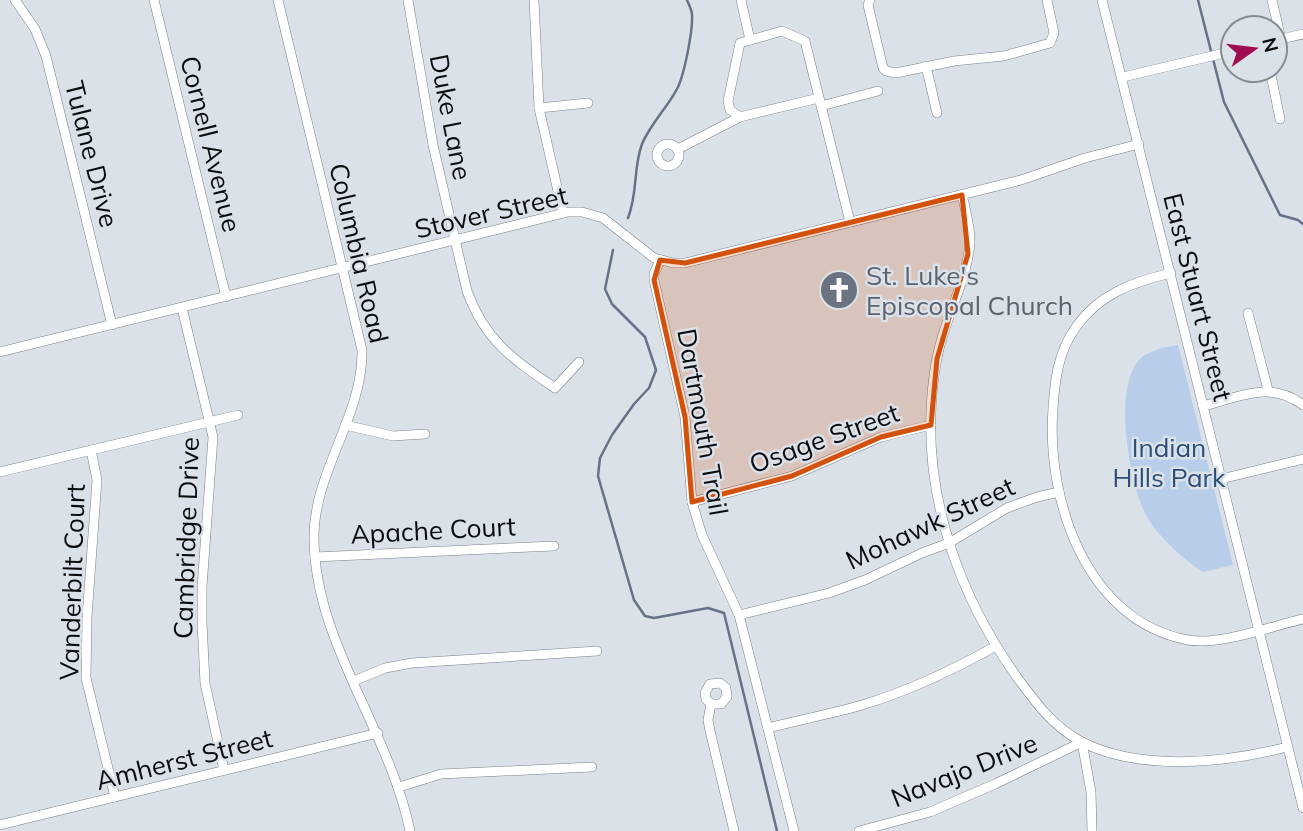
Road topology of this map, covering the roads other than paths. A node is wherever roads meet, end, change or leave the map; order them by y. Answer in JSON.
{"nodes":[{"id":1,"x":15,"y":0,"type":"edge"},
{"id":2,"x":154,"y":0,"type":"edge"},
{"id":3,"x":278,"y":0,"type":"edge"},
{"id":4,"x":408,"y":0,"type":"edge"},
{"id":5,"x":534,"y":0,"type":"edge"},
{"id":6,"x":741,"y":0,"type":"edge"},
{"id":7,"x":870,"y":0,"type":"edge"},
{"id":8,"x":1046,"y":0,"type":"edge"},
{"id":9,"x":1102,"y":0,"type":"edge"},
{"id":10,"x":750,"y":40,"type":"junction"},
{"id":11,"x":1219,"y":54,"type":"edge"},
{"id":12,"x":926,"y":66,"type":"junction"},
{"id":13,"x":1123,"y":77,"type":"junction"},
{"id":14,"x":1273,"y":84,"type":"edge"},
{"id":15,"x":878,"y":90,"type":"dead end"},
{"id":16,"x":820,"y":102,"type":"junction"},
{"id":17,"x":587,"y":103,"type":"dead end"},
{"id":18,"x":540,"y":108,"type":"junction"},
{"id":19,"x":937,"y":113,"type":"dead end"},
{"id":20,"x":740,"y":117,"type":"junction"},
{"id":21,"x":1279,"y":119,"type":"dead end"},
{"id":22,"x":1139,"y":144,"type":"junction"},
{"id":23,"x":678,"y":149,"type":"dead end"},
{"id":24,"x":962,"y":195,"type":"junction"},
{"id":25,"x":563,"y":213,"type":"junction"},
{"id":26,"x":850,"y":222,"type":"junction"},
{"id":27,"x":455,"y":241,"type":"junction"},
{"id":28,"x":660,"y":260,"type":"junction"},
{"id":29,"x":344,"y":268,"type":"junction"},
{"id":30,"x":1171,"y":273,"type":"junction"},
{"id":31,"x":226,"y":297,"type":"junction"},
{"id":32,"x":182,"y":308,"type":"junction"},
{"id":33,"x":1248,"y":313,"type":"dead end"},
{"id":34,"x":112,"y":325,"type":"junction"},
{"id":35,"x":0,"y":352,"type":"edge"},
{"id":36,"x":579,"y":362,"type":"dead end"},
{"id":37,"x":1268,"y":390,"type":"junction"},
{"id":38,"x":1303,"y":405,"type":"edge"},
{"id":39,"x":1203,"y":406,"type":"junction"},
{"id":40,"x":238,"y":415,"type":"dead end"},
{"id":41,"x":211,"y":421,"type":"junction"},
{"id":42,"x":345,"y":425,"type":"junction"},
{"id":43,"x":931,"y":425,"type":"junction"},
{"id":44,"x":425,"y":434,"type":"dead end"},
{"id":45,"x":91,"y":450,"type":"junction"},
{"id":46,"x":1303,"y":459,"type":"edge"},
{"id":47,"x":0,"y":472,"type":"edge"},
{"id":48,"x":1221,"y":479,"type":"junction"},
{"id":49,"x":1059,"y":492,"type":"junction"},
{"id":50,"x":692,"y":502,"type":"junction"},
{"id":51,"x":949,"y":543,"type":"junction"},
{"id":52,"x":554,"y":546,"type":"dead end"},
{"id":53,"x":315,"y":557,"type":"junction"},
{"id":54,"x":739,"y":615,"type":"junction"},
{"id":55,"x":1303,"y":619,"type":"edge"},
{"id":56,"x":1259,"y":629,"type":"junction"},
{"id":57,"x":996,"y":646,"type":"junction"},
{"id":58,"x":597,"y":651,"type":"dead end"},
{"id":59,"x":354,"y":681,"type":"junction"},
{"id":60,"x":711,"y":704,"type":"dead end"},
{"id":61,"x":768,"y":728,"type":"junction"},
{"id":62,"x":378,"y":733,"type":"junction"},
{"id":63,"x":1082,"y":742,"type":"junction"},
{"id":64,"x":1287,"y":747,"type":"junction"},
{"id":65,"x":592,"y":767,"type":"dead end"},
{"id":66,"x":224,"y":770,"type":"junction"},
{"id":67,"x":1300,"y":779,"type":"edge"},
{"id":68,"x":399,"y":787,"type":"junction"},
{"id":69,"x":115,"y":797,"type":"junction"},
{"id":70,"x":1303,"y":808,"type":"edge"},
{"id":71,"x":1,"y":822,"type":"edge"},
{"id":72,"x":410,"y":831,"type":"edge"},
{"id":73,"x":734,"y":831,"type":"edge"},
{"id":74,"x":794,"y":831,"type":"edge"},
{"id":75,"x":859,"y":831,"type":"edge"},
{"id":76,"x":1092,"y":831,"type":"edge"}],
"edges":[{"from":1,"to":34,"type":"street","name":"Tulane Drive"},
{"from":2,"to":31,"type":"street","name":"Cornell Avenue"},
{"from":3,"to":29,"type":"street","name":"Columbia Road"},
{"from":4,"to":27,"type":"street","name":"Duke Lane"},
{"from":5,"to":18,"type":"street"},
{"from":6,"to":10,"type":"street"},
{"from":7,"to":12,"type":"street"},
{"from":8,"to":12,"type":"street"},
{"from":9,"to":13,"type":"street","name":"East Stuart Street"},
{"from":10,"to":16,"type":"street"},
{"from":10,"to":20,"type":"street"},
{"from":11,"to":13,"type":"street"},
{"from":12,"to":19,"type":"street"},
{"from":13,"to":22,"type":"street","name":"East Stuart Street"},
{"from":14,"to":21,"type":"street"},
{"from":15,"to":16,"type":"street"},
{"from":16,"to":20,"type":"street"},
{"from":16,"to":26,"type":"street"},
{"from":17,"to":18,"type":"street"},
{"from":18,"to":25,"type":"street"},
{"from":20,"to":23,"type":"street"},
{"from":22,"to":24,"type":"street"},
{"from":22,"to":30,"type":"street","name":"East Stuart Street"},
{"from":24,"to":26,"type":"street"},
{"from":24,"to":43,"type":"street"},
{"from":25,"to":27,"type":"street","name":"Stover Street"},
{"from":25,"to":28,"type":"street","name":"Stover Street"},
{"from":26,"to":28,"type":"street"},
{"from":27,"to":29,"type":"street","name":"Stover Street"},
{"from":27,"to":36,"type":"street","name":"Duke Lane"},
{"from":28,"to":50,"type":"street","name":"Dartmouth Trail"},
{"from":29,"to":31,"type":"street","name":"Stover Street"},
{"from":29,"to":42,"type":"street","name":"Columbia Road"},
{"from":30,"to":39,"type":"street","name":"East Stuart Street"},
{"from":30,"to":49,"type":"street"},
{"from":31,"to":32,"type":"street","name":"Stover Street"},
{"from":32,"to":34,"type":"street","name":"Stover Street"},
{"from":32,"to":41,"type":"street","name":"Cambridge Drive"},
{"from":33,"to":37,"type":"street"},
{"from":34,"to":35,"type":"street","name":"Stover Street"},
{"from":37,"to":38,"type":"street"},
{"from":37,"to":39,"type":"street"},
{"from":39,"to":48,"type":"street","name":"East Stuart Street"},
{"from":40,"to":41,"type":"street"},
{"from":41,"to":45,"type":"street"},
{"from":41,"to":66,"type":"street","name":"Cambridge Drive"},
{"from":42,"to":44,"type":"street"},
{"from":42,"to":53,"type":"street","name":"Columbia Road"},
{"from":43,"to":50,"type":"street","name":"Osage Street"},
{"from":43,"to":51,"type":"street"},
{"from":45,"to":47,"type":"street"},
{"from":45,"to":69,"type":"street","name":"Vanderbilt Court"},
{"from":46,"to":48,"type":"street"},
{"from":48,"to":56,"type":"street","name":"East Stuart Street"},
{"from":49,"to":51,"type":"street","name":"Mohawk Street"},
{"from":49,"to":56,"type":"street"},
{"from":50,"to":54,"type":"street","name":"Dartmouth Trail"},
{"from":51,"to":54,"type":"street","name":"Mohawk Street"},
{"from":51,"to":57,"type":"street"},
{"from":52,"to":53,"type":"street","name":"Apache Court"},
{"from":53,"to":59,"type":"street","name":"Columbia Road"},
{"from":54,"to":61,"type":"street","name":"Dartmouth Trail"},
{"from":55,"to":56,"type":"street"},
{"from":56,"to":64,"type":"street","name":"East Stuart Street"},
{"from":57,"to":61,"type":"street"},
{"from":57,"to":63,"type":"street"},
{"from":58,"to":59,"type":"street"},
{"from":59,"to":62,"type":"street","name":"Columbia Road"},
{"from":60,"to":73,"type":"street"},
{"from":61,"to":74,"type":"street","name":"Dartmouth Trail"},
{"from":62,"to":66,"type":"street","name":"Amherst Street"},
{"from":62,"to":68,"type":"street","name":"Columbia Road"},
{"from":63,"to":64,"type":"street"},
{"from":63,"to":75,"type":"street","name":"Navajo Drive"},
{"from":63,"to":76,"type":"street"},
{"from":64,"to":67,"type":"street","name":"East Stuart Street"},
{"from":65,"to":68,"type":"street"},
{"from":66,"to":69,"type":"street","name":"Amherst Street"},
{"from":67,"to":70,"type":"street","name":"East Stuart Street"},
{"from":68,"to":72,"type":"street","name":"Columbia Road"},
{"from":69,"to":71,"type":"street","name":"Amherst Street"}]}
